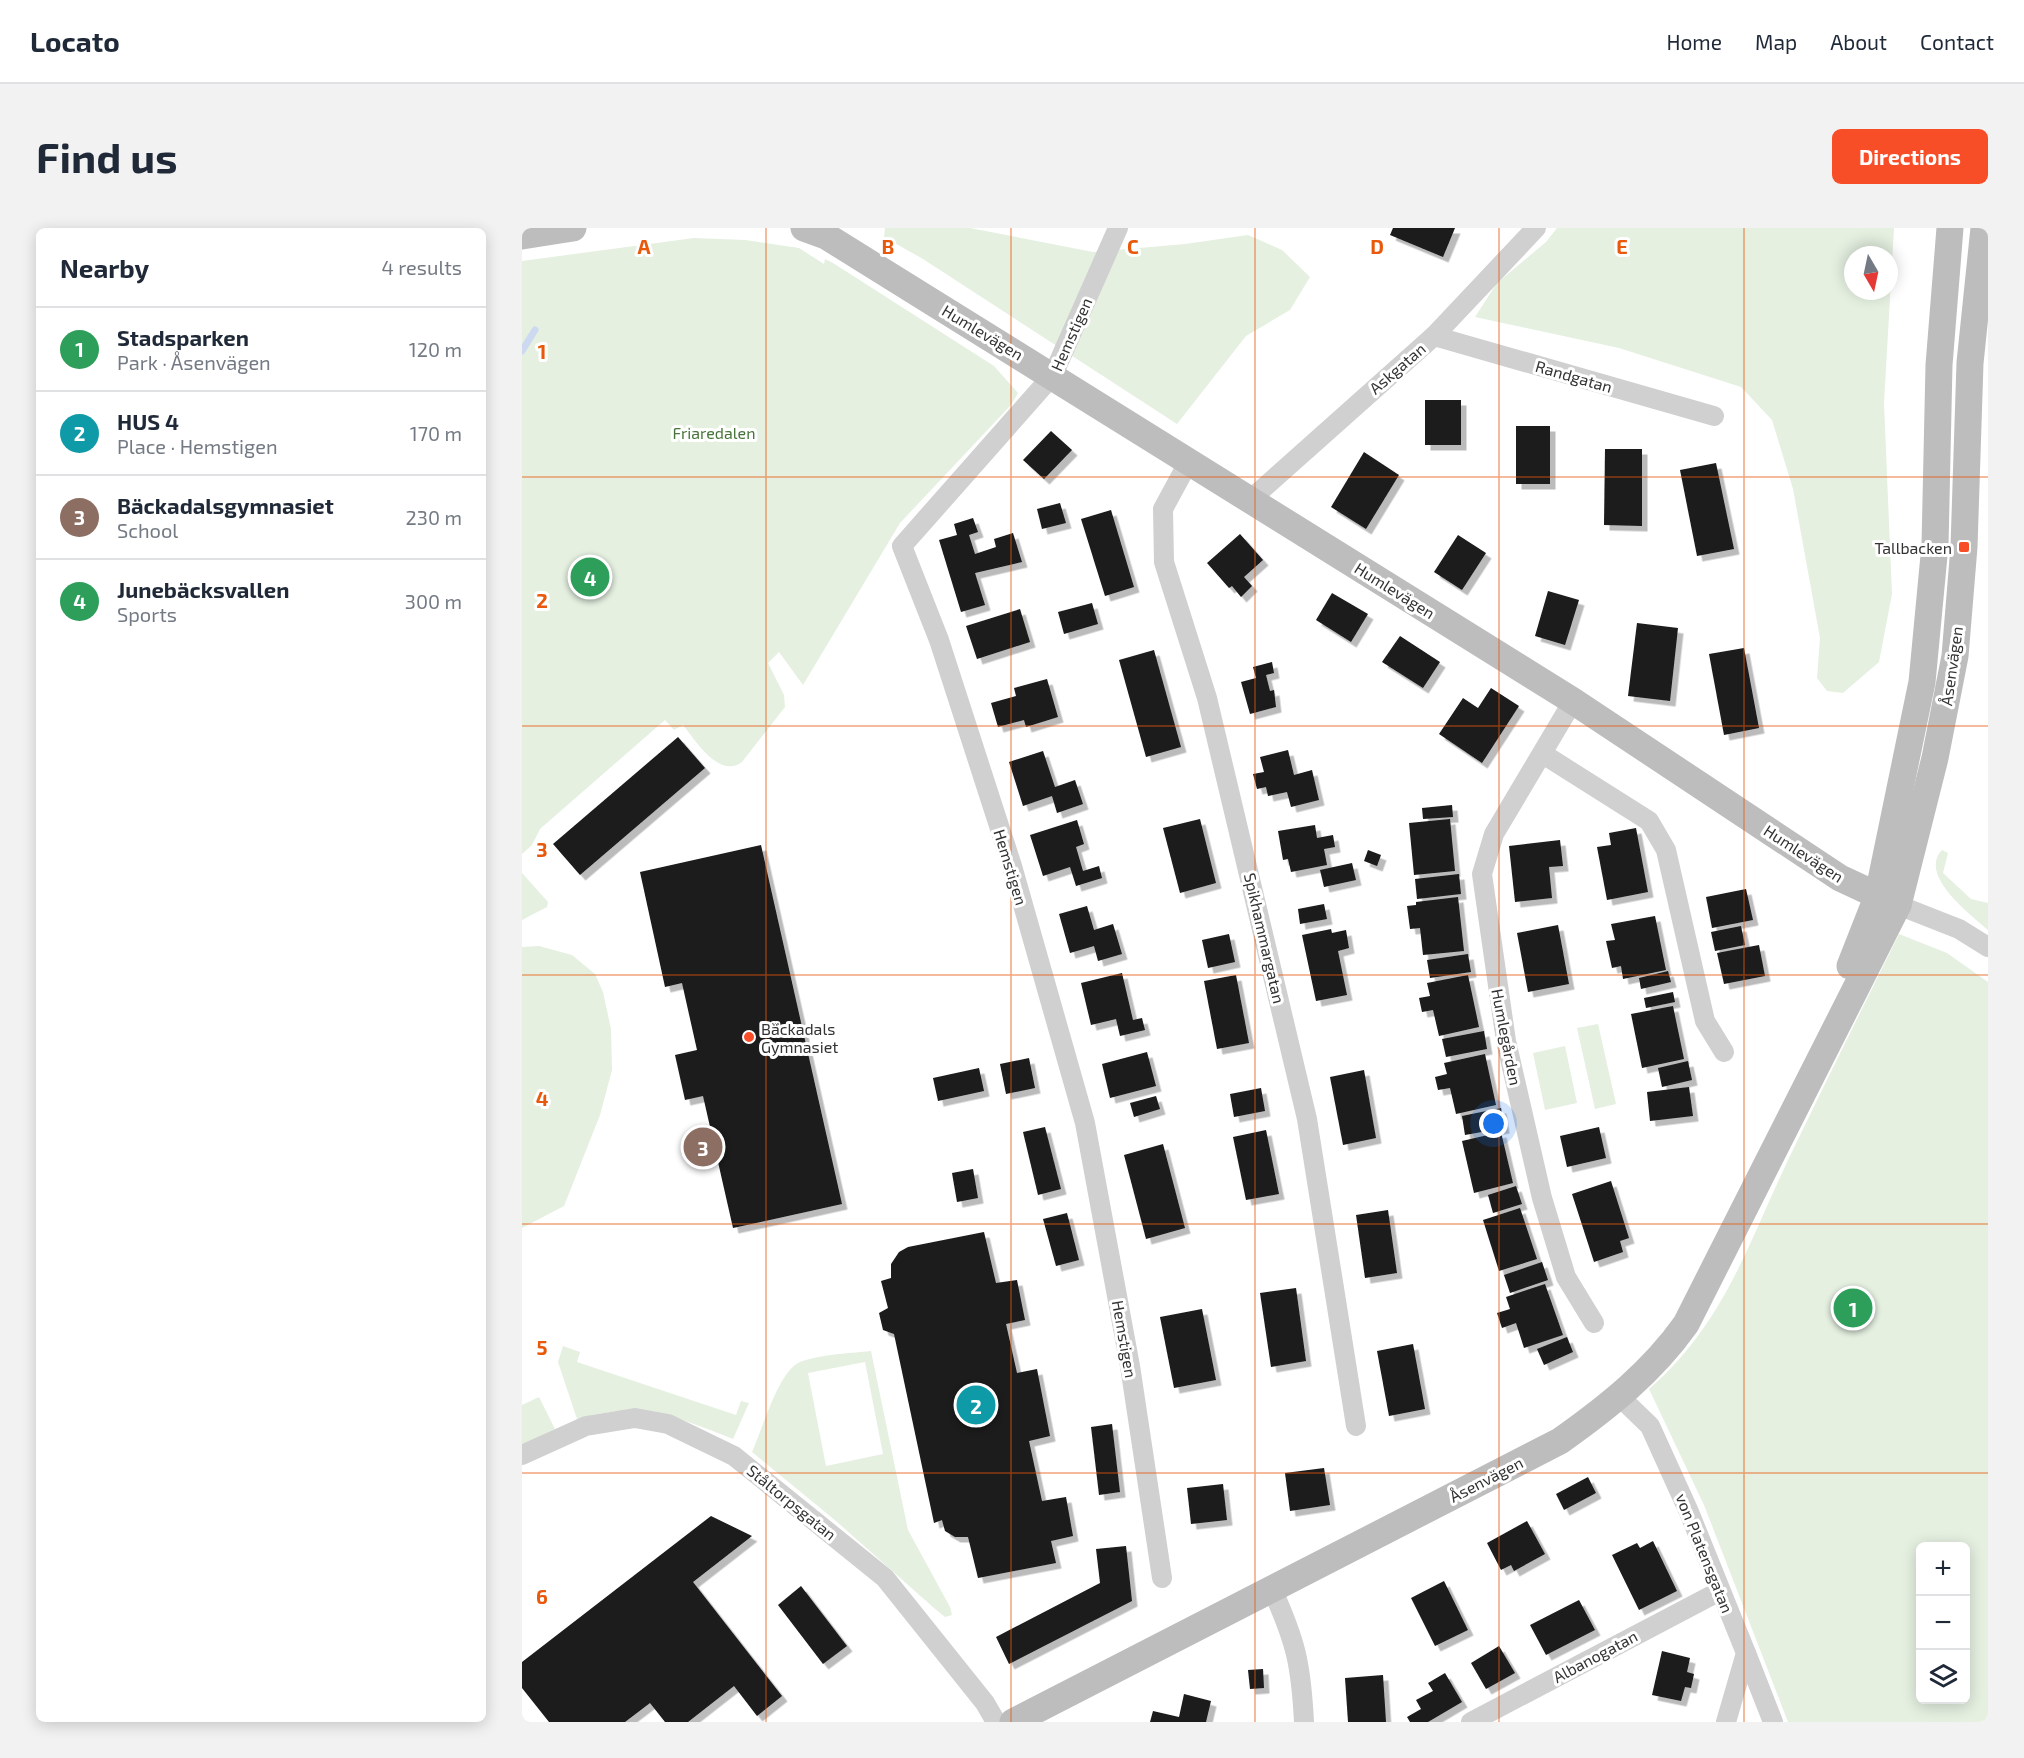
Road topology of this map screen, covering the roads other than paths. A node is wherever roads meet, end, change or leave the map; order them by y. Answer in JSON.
{"nodes":[{"id":1,"x":573,"y":228,"type":"edge"},
{"id":2,"x":804,"y":228,"type":"edge"},
{"id":3,"x":1118,"y":228,"type":"edge"},
{"id":4,"x":1536,"y":228,"type":"edge"},
{"id":5,"x":1950,"y":228,"type":"edge"},
{"id":6,"x":1984,"y":228,"type":"edge"},
{"id":7,"x":522,"y":236,"type":"edge"},
{"id":8,"x":1434,"y":336,"type":"junction"},
{"id":9,"x":1053,"y":375,"type":"junction"},
{"id":10,"x":1714,"y":416,"type":"dead end"},
{"id":11,"x":1189,"y":461,"type":"junction"},
{"id":12,"x":1250,"y":500,"type":"junction"},
{"id":13,"x":1574,"y":701,"type":"junction"},
{"id":14,"x":1543,"y":754,"type":"junction"},
{"id":15,"x":1888,"y":900,"type":"junction"},
{"id":16,"x":1988,"y":947,"type":"edge"},
{"id":17,"x":1724,"y":1052,"type":"dead end"},
{"id":18,"x":1594,"y":1323,"type":"dead end"},
{"id":19,"x":1620,"y":1397,"type":"junction"},
{"id":20,"x":1356,"y":1425,"type":"dead end"},
{"id":21,"x":522,"y":1455,"type":"edge"},
{"id":22,"x":1162,"y":1578,"type":"dead end"},
{"id":23,"x":1272,"y":1589,"type":"junction"},
{"id":24,"x":1720,"y":1591,"type":"junction"},
{"id":25,"x":1746,"y":1653,"type":"junction"},
{"id":26,"x":996,"y":1722,"type":"edge"},
{"id":27,"x":1013,"y":1722,"type":"edge"},
{"id":28,"x":1304,"y":1722,"type":"edge"},
{"id":29,"x":1471,"y":1722,"type":"edge"},
{"id":30,"x":1726,"y":1722,"type":"edge"},
{"id":31,"x":1773,"y":1722,"type":"edge"}],
"edges":[{"from":1,"to":7,"type":"street"},
{"from":2,"to":9,"type":"street","name":"Humlevägen"},
{"from":3,"to":9,"type":"street","name":"Hemstigen"},
{"from":4,"to":8,"type":"street","name":"Askgatan"},
{"from":5,"to":15,"type":"street","name":"Åsenvägen"},
{"from":6,"to":15,"type":"street","name":"Åsenvägen"},
{"from":8,"to":10,"type":"street","name":"Randgatan"},
{"from":8,"to":12,"type":"street","name":"Askgatan"},
{"from":9,"to":11,"type":"street","name":"Humlevägen"},
{"from":9,"to":22,"type":"street","name":"Hemstigen"},
{"from":11,"to":12,"type":"street","name":"Humlevägen"},
{"from":11,"to":20,"type":"street","name":"Spikhammargatan"},
{"from":12,"to":13,"type":"street","name":"Humlevägen"},
{"from":13,"to":14,"type":"street","name":"Humlegården"},
{"from":13,"to":15,"type":"street","name":"Humlevägen"},
{"from":14,"to":17,"type":"street"},
{"from":14,"to":18,"type":"street","name":"Humlegården"},
{"from":15,"to":16,"type":"street","name":"Humlevägen"},
{"from":15,"to":19,"type":"street","name":"Åsenvägen"},
{"from":19,"to":23,"type":"street","name":"Åsenvägen"},
{"from":19,"to":24,"type":"street","name":"von Platensgatan"},
{"from":21,"to":26,"type":"street","name":"Ståltorpsgatan"},
{"from":23,"to":27,"type":"street","name":"Åsenvägen"},
{"from":23,"to":28,"type":"street"},
{"from":24,"to":25,"type":"street","name":"von Platensgatan"},
{"from":24,"to":29,"type":"street","name":"Albanogatan"},
{"from":25,"to":30,"type":"street"},
{"from":25,"to":31,"type":"street","name":"von Platensgatan"}]}
